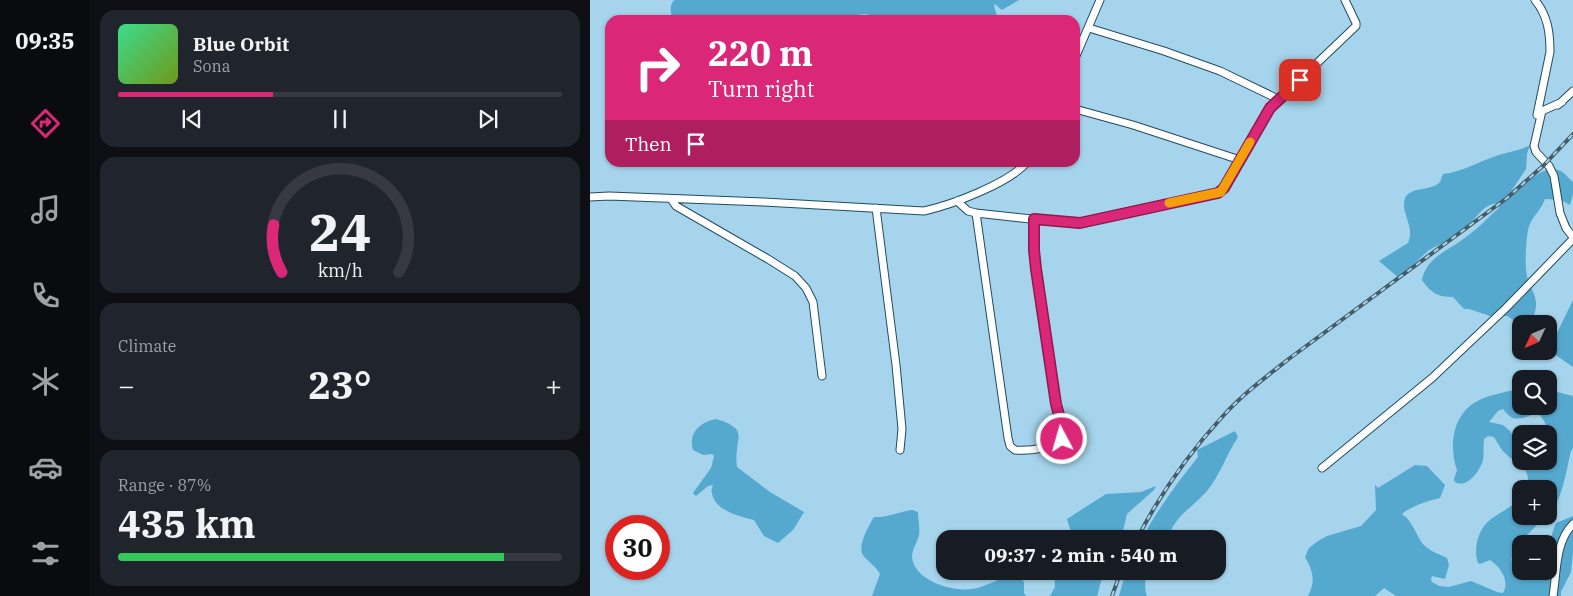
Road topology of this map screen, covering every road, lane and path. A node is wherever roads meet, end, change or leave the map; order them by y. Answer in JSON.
{"nodes":[{"id":1,"x":1100,"y":0,"type":"edge"},
{"id":2,"x":1345,"y":0,"type":"edge"},
{"id":3,"x":1535,"y":0,"type":"edge"},
{"id":4,"x":1089,"y":28,"type":"junction"},
{"id":5,"x":1080,"y":47,"type":"edge"},
{"id":6,"x":1573,"y":92,"type":"edge"},
{"id":7,"x":1278,"y":99,"type":"junction"},
{"id":8,"x":1540,"y":99,"type":"junction"},
{"id":9,"x":1562,"y":102,"type":"junction"},
{"id":10,"x":1554,"y":105,"type":"junction"},
{"id":11,"x":1080,"y":110,"type":"edge"},
{"id":12,"x":1545,"y":112,"type":"junction"},
{"id":13,"x":1538,"y":127,"type":"junction"},
{"id":14,"x":1240,"y":160,"type":"junction"},
{"id":15,"x":1023,"y":167,"type":"edge"},
{"id":16,"x":590,"y":197,"type":"edge"},
{"id":17,"x":671,"y":199,"type":"junction"},
{"id":18,"x":957,"y":201,"type":"junction"},
{"id":19,"x":876,"y":208,"type":"junction"},
{"id":20,"x":976,"y":213,"type":"junction"},
{"id":21,"x":1034,"y":219,"type":"junction"},
{"id":22,"x":1573,"y":238,"type":"edge"},
{"id":23,"x":822,"y":376,"type":"dead end"},
{"id":24,"x":900,"y":450,"type":"dead end"},
{"id":25,"x":1322,"y":468,"type":"dead end"},
{"id":26,"x":1573,"y":524,"type":"edge"},
{"id":27,"x":1553,"y":596,"type":"edge"}],
"edges":[{"from":1,"to":4,"type":"street"},
{"from":2,"to":7,"type":"street"},
{"from":3,"to":8,"type":"street"},
{"from":4,"to":5,"type":"street"},
{"from":4,"to":7,"type":"street"},
{"from":6,"to":9,"type":"street"},
{"from":7,"to":14,"type":"street"},
{"from":8,"to":10,"type":"street"},
{"from":8,"to":12,"type":"street"},
{"from":8,"to":13,"type":"street"},
{"from":9,"to":10,"type":"street"},
{"from":9,"to":12,"type":"street"},
{"from":10,"to":12,"type":"street"},
{"from":11,"to":14,"type":"street"},
{"from":12,"to":13,"type":"street"},
{"from":13,"to":22,"type":"street"},
{"from":14,"to":21,"type":"street"},
{"from":15,"to":18,"type":"street"},
{"from":16,"to":17,"type":"street"},
{"from":17,"to":19,"type":"street"},
{"from":17,"to":23,"type":"street"},
{"from":18,"to":19,"type":"street"},
{"from":18,"to":20,"type":"street"},
{"from":19,"to":24,"type":"street"},
{"from":20,"to":21,"type":"street"},
{"from":20,"to":21,"type":"street"},
{"from":22,"to":25,"type":"street"},
{"from":26,"to":27,"type":"street"}]}
